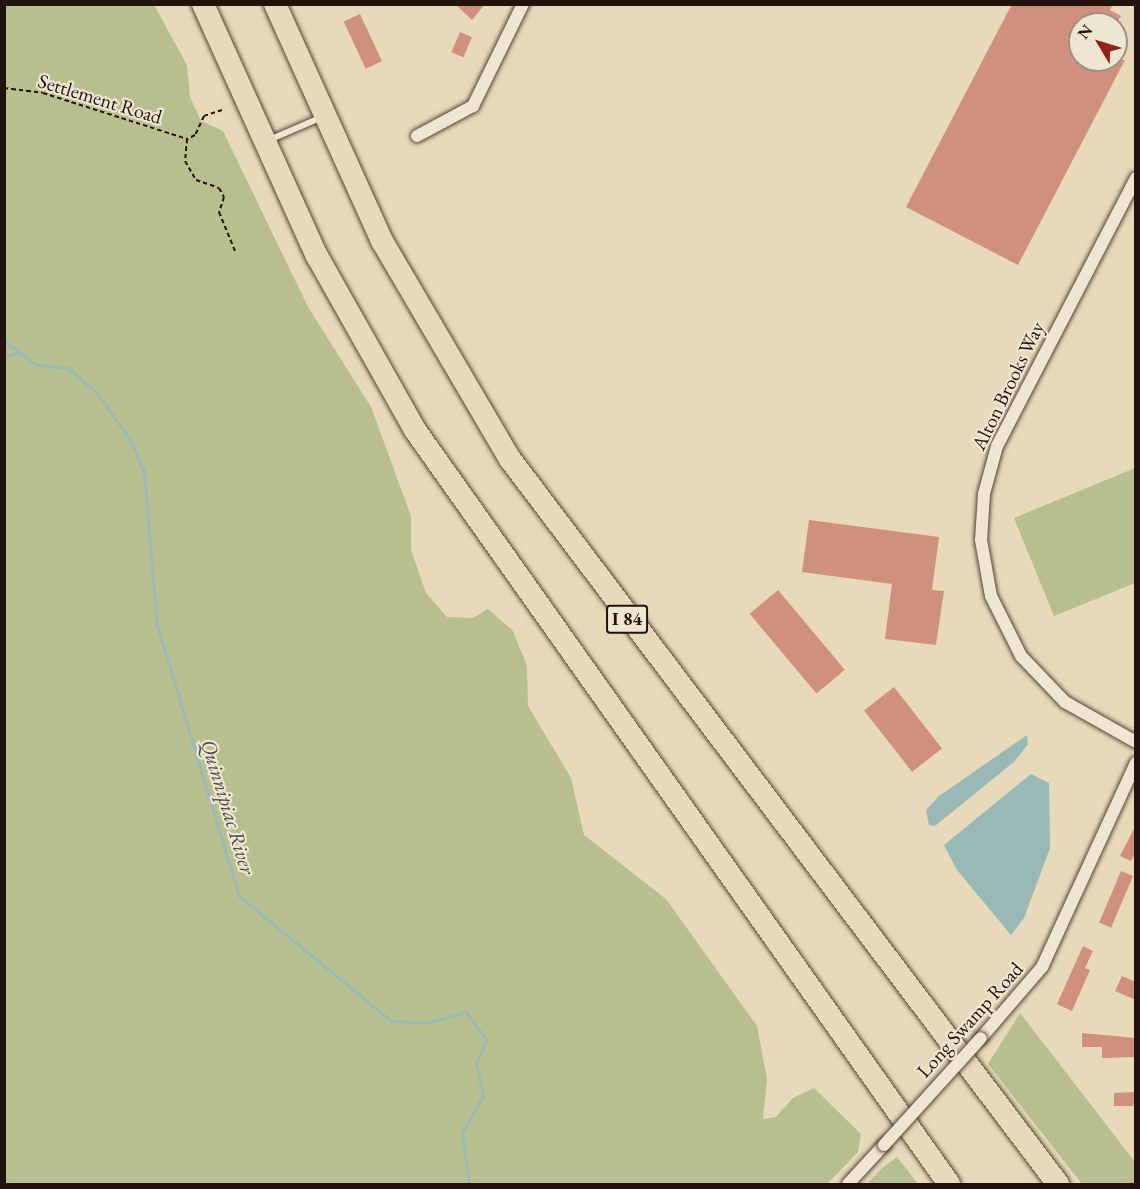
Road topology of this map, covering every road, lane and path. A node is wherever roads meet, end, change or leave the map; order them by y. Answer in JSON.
{"nodes":[{"id":1,"x":203,"y":4,"type":"edge"},
{"id":2,"x":275,"y":4,"type":"edge"},
{"id":3,"x":523,"y":4,"type":"edge"},
{"id":4,"x":4,"y":88,"type":"edge"},
{"id":5,"x":222,"y":110,"type":"dead end"},
{"id":6,"x":323,"y":117,"type":"junction"},
{"id":7,"x":417,"y":136,"type":"dead end"},
{"id":8,"x":187,"y":139,"type":"junction"},
{"id":9,"x":264,"y":143,"type":"junction"},
{"id":10,"x":1136,"y":178,"type":"edge"},
{"id":11,"x":235,"y":251,"type":"dead end"},
{"id":12,"x":1136,"y":742,"type":"edge"},
{"id":13,"x":1136,"y":763,"type":"edge"},
{"id":14,"x":848,"y":1185,"type":"edge"},
{"id":15,"x":949,"y":1185,"type":"edge"},
{"id":16,"x":1058,"y":1185,"type":"edge"}],
"edges":[{"from":1,"to":9,"type":"highway"},
{"from":2,"to":6,"type":"highway","number":"I 84"},
{"from":3,"to":7,"type":"street"},
{"from":4,"to":8,"type":"path","name":"Settlement Road"},
{"from":5,"to":8,"type":"path"},
{"from":6,"to":9,"type":"lane"},
{"from":6,"to":16,"type":"highway","number":"I 84"},
{"from":8,"to":11,"type":"path"},
{"from":9,"to":15,"type":"highway"},
{"from":10,"to":12,"type":"street","name":"Alton Brooks Way"},
{"from":13,"to":14,"type":"street","name":"Long Swamp Road","bridge":true}]}
